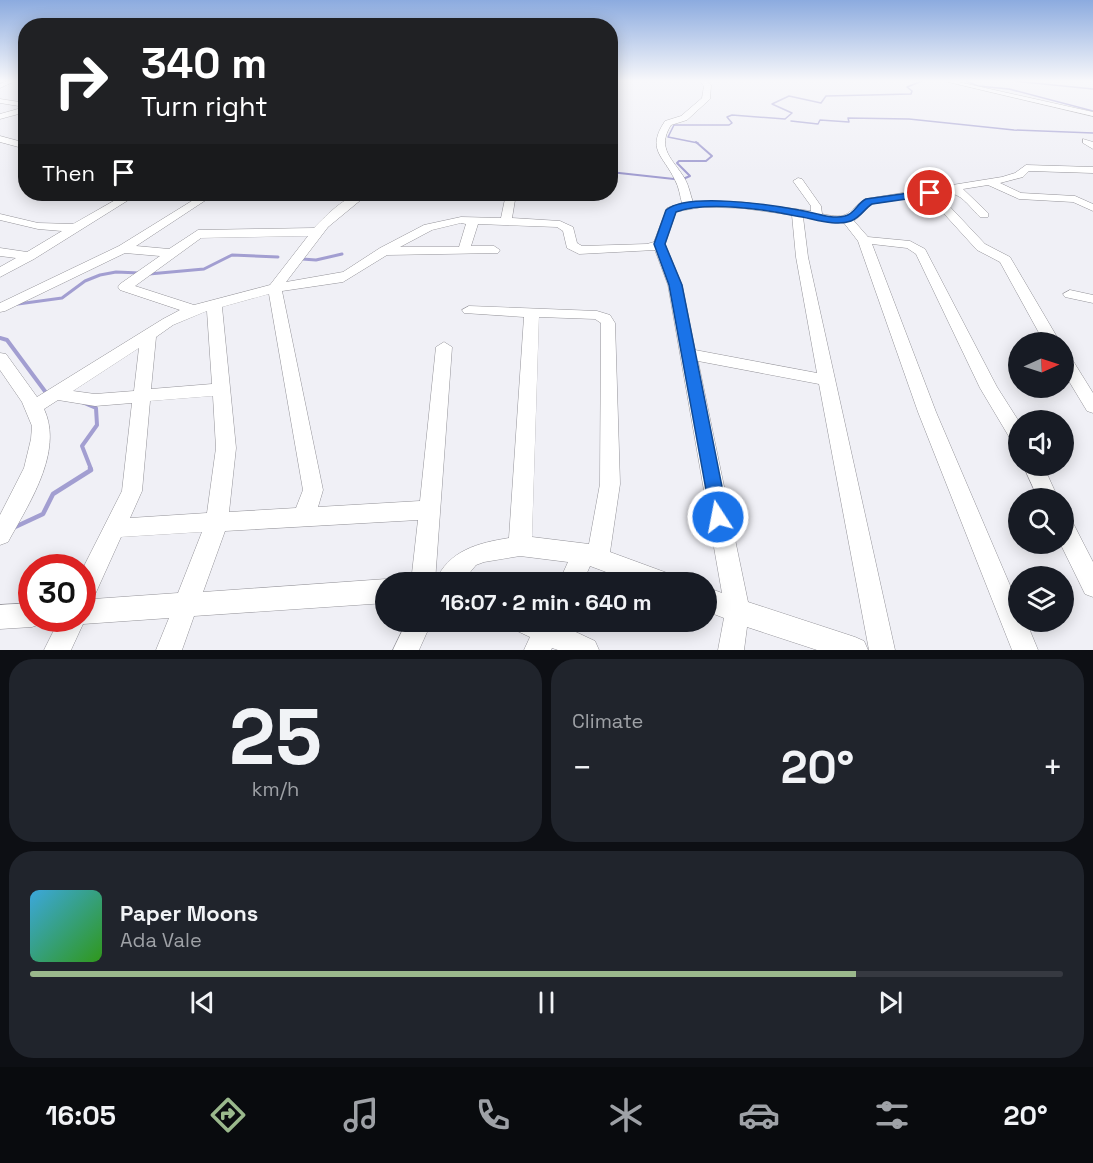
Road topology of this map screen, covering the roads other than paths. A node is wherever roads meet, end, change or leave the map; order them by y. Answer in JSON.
{"nodes":[{"id":1,"x":15,"y":111,"type":"edge"},
{"id":2,"x":692,"y":111,"type":"edge"},
{"id":3,"x":0,"y":117,"type":"edge"},
{"id":4,"x":0,"y":139,"type":"edge"},
{"id":5,"x":18,"y":143,"type":"edge"},
{"id":6,"x":1093,"y":170,"type":"edge"},
{"id":7,"x":798,"y":181,"type":"dead end"},
{"id":8,"x":989,"y":182,"type":"junction"},
{"id":9,"x":953,"y":189,"type":"junction"},
{"id":10,"x":930,"y":193,"type":"junction"},
{"id":11,"x":121,"y":201,"type":"edge"},
{"id":12,"x":199,"y":201,"type":"edge"},
{"id":13,"x":351,"y":201,"type":"edge"},
{"id":14,"x":510,"y":201,"type":"edge"},
{"id":15,"x":688,"y":204,"type":"junction"},
{"id":16,"x":1093,"y":208,"type":"edge"},
{"id":17,"x":797,"y":213,"type":"junction"},
{"id":18,"x":984,"y":214,"type":"dead end"},
{"id":19,"x":817,"y":216,"type":"junction"},
{"id":20,"x":0,"y":217,"type":"edge"},
{"id":21,"x":847,"y":219,"type":"junction"},
{"id":22,"x":472,"y":220,"type":"junction"},
{"id":23,"x":506,"y":221,"type":"junction"},
{"id":24,"x":75,"y":228,"type":"junction"},
{"id":25,"x":315,"y":232,"type":"junction"},
{"id":26,"x":864,"y":240,"type":"junction"},
{"id":27,"x":659,"y":244,"type":"junction"},
{"id":28,"x":123,"y":249,"type":"junction"},
{"id":29,"x":464,"y":250,"type":"junction"},
{"id":30,"x":494,"y":250,"type":"dead end"},
{"id":31,"x":384,"y":251,"type":"junction"},
{"id":32,"x":0,"y":252,"type":"edge"},
{"id":33,"x":169,"y":253,"type":"junction"},
{"id":34,"x":30,"y":256,"type":"junction"},
{"id":35,"x":0,"y":273,"type":"edge"},
{"id":36,"x":275,"y":288,"type":"junction"},
{"id":37,"x":1070,"y":294,"type":"dead end"},
{"id":38,"x":1093,"y":299,"type":"edge"},
{"id":39,"x":214,"y":303,"type":"junction"},
{"id":40,"x":0,"y":308,"type":"edge"},
{"id":41,"x":193,"y":310,"type":"junction"},
{"id":42,"x":469,"y":310,"type":"dead end"},
{"id":43,"x":532,"y":312,"type":"junction"},
{"id":44,"x":1046,"y":332,"type":"edge"},
{"id":45,"x":148,"y":335,"type":"junction"},
{"id":46,"x":444,"y":347,"type":"dead end"},
{"id":47,"x":688,"y":354,"type":"junction"},
{"id":48,"x":3,"y":366,"type":"edge"},
{"id":49,"x":1074,"y":376,"type":"edge"},
{"id":50,"x":827,"y":380,"type":"junction"},
{"id":51,"x":220,"y":389,"type":"junction"},
{"id":52,"x":56,"y":394,"type":"junction"},
{"id":53,"x":144,"y":397,"type":"junction"},
{"id":54,"x":1093,"y":407,"type":"edge"},
{"id":55,"x":33,"y":408,"type":"junction"},
{"id":56,"x":1008,"y":419,"type":"edge"},
{"id":57,"x":428,"y":510,"type":"junction"},
{"id":58,"x":304,"y":516,"type":"junction"},
{"id":59,"x":218,"y":522,"type":"junction"},
{"id":60,"x":115,"y":528,"type":"junction"},
{"id":61,"x":0,"y":535,"type":"edge"},
{"id":62,"x":520,"y":546,"type":"junction"},
{"id":63,"x":1074,"y":548,"type":"edge"},
{"id":64,"x":591,"y":555,"type":"junction"},
{"id":65,"x":96,"y":568,"type":"edge"},
{"id":66,"x":424,"y":572,"type":"edge"},
{"id":67,"x":456,"y":572,"type":"edge"},
{"id":68,"x":578,"y":572,"type":"edge"},
{"id":69,"x":636,"y":572,"type":"edge"},
{"id":70,"x":1093,"y":586,"type":"edge"},
{"id":71,"x":375,"y":592,"type":"edge"},
{"id":72,"x":717,"y":603,"type":"edge"},
{"id":73,"x":186,"y":605,"type":"junction"},
{"id":74,"x":96,"y":611,"type":"edge"},
{"id":75,"x":737,"y":611,"type":"junction"},
{"id":76,"x":18,"y":616,"type":"edge"},
{"id":77,"x":0,"y":617,"type":"edge"},
{"id":78,"x":66,"y":632,"type":"edge"},
{"id":79,"x":415,"y":632,"type":"edge"},
{"id":80,"x":546,"y":634,"type":"edge"},
{"id":81,"x":57,"y":650,"type":"edge"},
{"id":82,"x":169,"y":650,"type":"edge"},
{"id":83,"x":406,"y":650,"type":"edge"},
{"id":84,"x":586,"y":650,"type":"edge"},
{"id":85,"x":731,"y":650,"type":"edge"},
{"id":86,"x":855,"y":650,"type":"edge"},
{"id":87,"x":882,"y":650,"type":"edge"},
{"id":88,"x":1024,"y":650,"type":"edge"}],
"edges":[{"from":1,"to":3,"type":"street"},
{"from":2,"to":15,"type":"street"},
{"from":4,"to":5,"type":"street"},
{"from":6,"to":8,"type":"street"},
{"from":7,"to":19,"type":"street"},
{"from":8,"to":9,"type":"street"},
{"from":8,"to":16,"type":"street"},
{"from":9,"to":10,"type":"street"},
{"from":9,"to":18,"type":"street"},
{"from":10,"to":21,"type":"street"},
{"from":10,"to":44,"type":"street"},
{"from":11,"to":24,"type":"street"},
{"from":12,"to":28,"type":"street"},
{"from":13,"to":25,"type":"street"},
{"from":14,"to":23,"type":"street"},
{"from":15,"to":17,"type":"street"},
{"from":15,"to":27,"type":"street"},
{"from":17,"to":19,"type":"street"},
{"from":17,"to":50,"type":"street"},
{"from":19,"to":21,"type":"street"},
{"from":20,"to":24,"type":"street"},
{"from":21,"to":26,"type":"street"},
{"from":22,"to":23,"type":"street"},
{"from":22,"to":29,"type":"street"},
{"from":22,"to":31,"type":"street"},
{"from":23,"to":27,"type":"street"},
{"from":24,"to":34,"type":"street"},
{"from":25,"to":33,"type":"street"},
{"from":25,"to":36,"type":"street"},
{"from":26,"to":56,"type":"street"},
{"from":26,"to":88,"type":"street"},
{"from":27,"to":47,"type":"street"},
{"from":28,"to":33,"type":"street"},
{"from":28,"to":40,"type":"street"},
{"from":29,"to":30,"type":"street"},
{"from":29,"to":31,"type":"street"},
{"from":31,"to":36,"type":"street"},
{"from":32,"to":34,"type":"street"},
{"from":33,"to":41,"type":"street"},
{"from":34,"to":35,"type":"street"},
{"from":36,"to":39,"type":"street"},
{"from":36,"to":58,"type":"street"},
{"from":37,"to":38,"type":"street"},
{"from":39,"to":41,"type":"street"},
{"from":39,"to":51,"type":"street"},
{"from":41,"to":45,"type":"street"},
{"from":42,"to":43,"type":"street"},
{"from":43,"to":62,"type":"street"},
{"from":43,"to":64,"type":"street"},
{"from":45,"to":52,"type":"street"},
{"from":45,"to":53,"type":"street"},
{"from":46,"to":57,"type":"street"},
{"from":47,"to":50,"type":"street"},
{"from":47,"to":75,"type":"street"},
{"from":48,"to":55,"type":"street"},
{"from":49,"to":54,"type":"street"},
{"from":50,"to":87,"type":"street"},
{"from":51,"to":53,"type":"street"},
{"from":51,"to":59,"type":"street"},
{"from":52,"to":53,"type":"street"},
{"from":52,"to":55,"type":"street"},
{"from":53,"to":60,"type":"street"},
{"from":55,"to":61,"type":"street"},
{"from":57,"to":58,"type":"street"},
{"from":57,"to":66,"type":"street"},
{"from":58,"to":59,"type":"street"},
{"from":59,"to":60,"type":"street"},
{"from":59,"to":73,"type":"street"},
{"from":60,"to":65,"type":"street"},
{"from":62,"to":64,"type":"street"},
{"from":62,"to":67,"type":"street"},
{"from":63,"to":70,"type":"street"},
{"from":64,"to":68,"type":"street"},
{"from":64,"to":69,"type":"street"},
{"from":71,"to":73,"type":"street"},
{"from":72,"to":75,"type":"street"},
{"from":73,"to":74,"type":"street"},
{"from":73,"to":82,"type":"street"},
{"from":75,"to":85,"type":"street"},
{"from":75,"to":86,"type":"street"},
{"from":76,"to":77,"type":"street"},
{"from":78,"to":81,"type":"street"},
{"from":79,"to":83,"type":"street"},
{"from":80,"to":84,"type":"street"}]}
